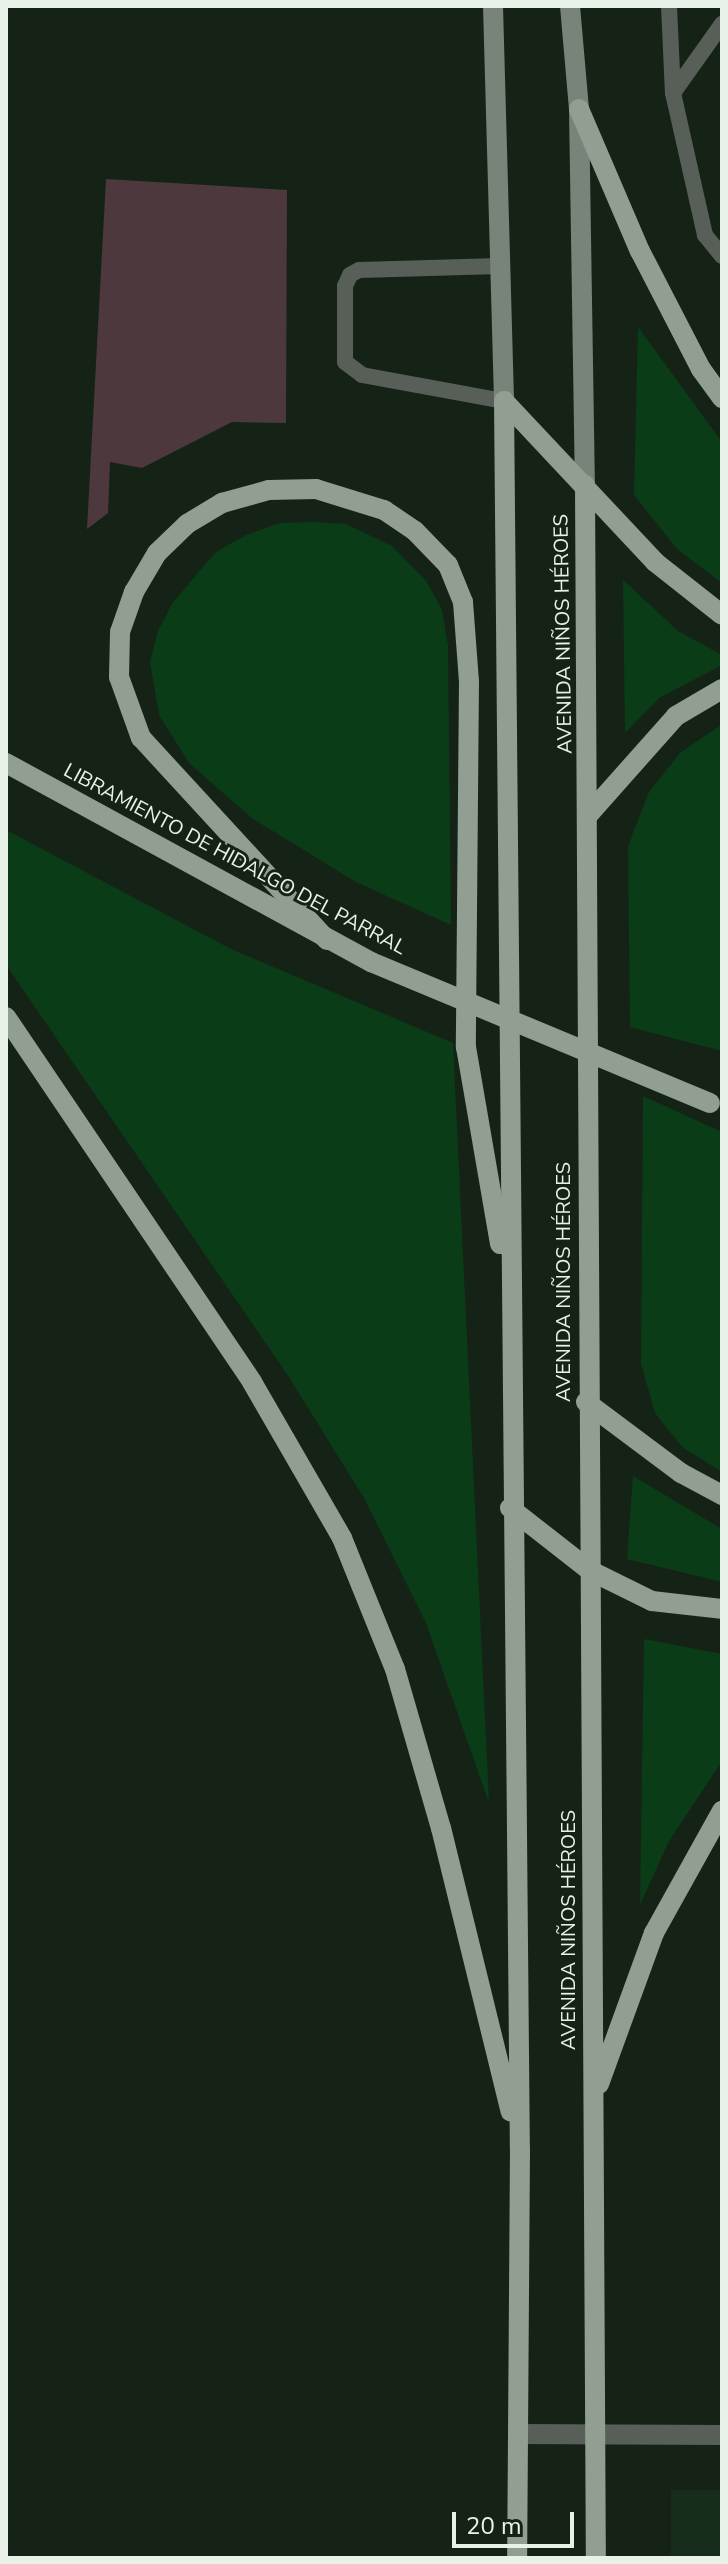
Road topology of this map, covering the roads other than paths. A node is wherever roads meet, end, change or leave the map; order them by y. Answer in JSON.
{"nodes":[{"id":1,"x":493,"y":6,"type":"edge"},
{"id":2,"x":570,"y":6,"type":"edge"},
{"id":3,"x":669,"y":6,"type":"edge"},
{"id":4,"x":722,"y":24,"type":"edge"},
{"id":5,"x":673,"y":93,"type":"junction"},
{"id":6,"x":579,"y":109,"type":"junction"},
{"id":7,"x":722,"y":256,"type":"edge"},
{"id":8,"x":500,"y":266,"type":"junction"},
{"id":9,"x":722,"y":398,"type":"edge"},
{"id":10,"x":504,"y":401,"type":"junction"},
{"id":11,"x":585,"y":485,"type":"junction"},
{"id":12,"x":722,"y":615,"type":"edge"},
{"id":13,"x":722,"y":689,"type":"edge"},
{"id":14,"x":6,"y":763,"type":"edge"},
{"id":15,"x":589,"y":814,"type":"junction"},
{"id":16,"x":327,"y":940,"type":"junction"},
{"id":17,"x":6,"y":1017,"type":"edge"},
{"id":18,"x":716,"y":1104,"type":"edge"},
{"id":19,"x":510,"y":1302,"type":"junction"},
{"id":20,"x":586,"y":1402,"type":"junction"},
{"id":21,"x":722,"y":1495,"type":"edge"},
{"id":22,"x":510,"y":1508,"type":"junction"},
{"id":23,"x":589,"y":1570,"type":"junction"},
{"id":24,"x":722,"y":1609,"type":"edge"},
{"id":25,"x":722,"y":1811,"type":"edge"},
{"id":26,"x":593,"y":2099,"type":"junction"},
{"id":27,"x":520,"y":2149,"type":"junction"},
{"id":28,"x":518,"y":2434,"type":"junction"},
{"id":29,"x":722,"y":2435,"type":"edge"},
{"id":30,"x":597,"y":2437,"type":"junction"},
{"id":31,"x":517,"y":2558,"type":"edge"},
{"id":32,"x":596,"y":2558,"type":"edge"}],
"edges":[{"from":1,"to":8,"type":"main road"},
{"from":2,"to":6,"type":"main road","name":"AVENIDA NIÑOS HÉROES"},
{"from":3,"to":5,"type":"lane"},
{"from":4,"to":5,"type":"lane"},
{"from":5,"to":7,"type":"lane"},
{"from":6,"to":9,"type":"main road"},
{"from":6,"to":11,"type":"main road","name":"AVENIDA NIÑOS HÉROES"},
{"from":8,"to":10,"type":"main road"},
{"from":8,"to":10,"type":"lane"},
{"from":10,"to":11,"type":"main road"},
{"from":10,"to":19,"type":"main road"},
{"from":11,"to":12,"type":"main road"},
{"from":11,"to":15,"type":"main road","name":"AVENIDA NIÑOS HÉROES"},
{"from":13,"to":15,"type":"main road"},
{"from":14,"to":16,"type":"main road","name":"LIBRAMIENTO DE HIDALGO DEL PARRAL"},
{"from":15,"to":20,"type":"main road","name":"AVENIDA NIÑOS HÉROES"},
{"from":16,"to":18,"type":"main road","name":"LIBRAMIENTO DE HIDALGO DEL PARRAL","bridge":true},
{"from":16,"to":19,"type":"main road"},
{"from":17,"to":27,"type":"main road"},
{"from":19,"to":22,"type":"main road"},
{"from":20,"to":21,"type":"main road"},
{"from":20,"to":23,"type":"main road","name":"AVENIDA NIÑOS HÉROES"},
{"from":22,"to":23,"type":"main road"},
{"from":22,"to":27,"type":"main road"},
{"from":23,"to":24,"type":"main road"},
{"from":23,"to":26,"type":"main road","name":"AVENIDA NIÑOS HÉROES"},
{"from":25,"to":26,"type":"main road"},
{"from":26,"to":30,"type":"main road","name":"AVENIDA NIÑOS HÉROES"},
{"from":27,"to":28,"type":"main road"},
{"from":28,"to":30,"type":"street"},
{"from":28,"to":31,"type":"main road"},
{"from":29,"to":30,"type":"street"},
{"from":30,"to":32,"type":"main road","name":"AVENIDA NIÑOS HÉROES"}]}
